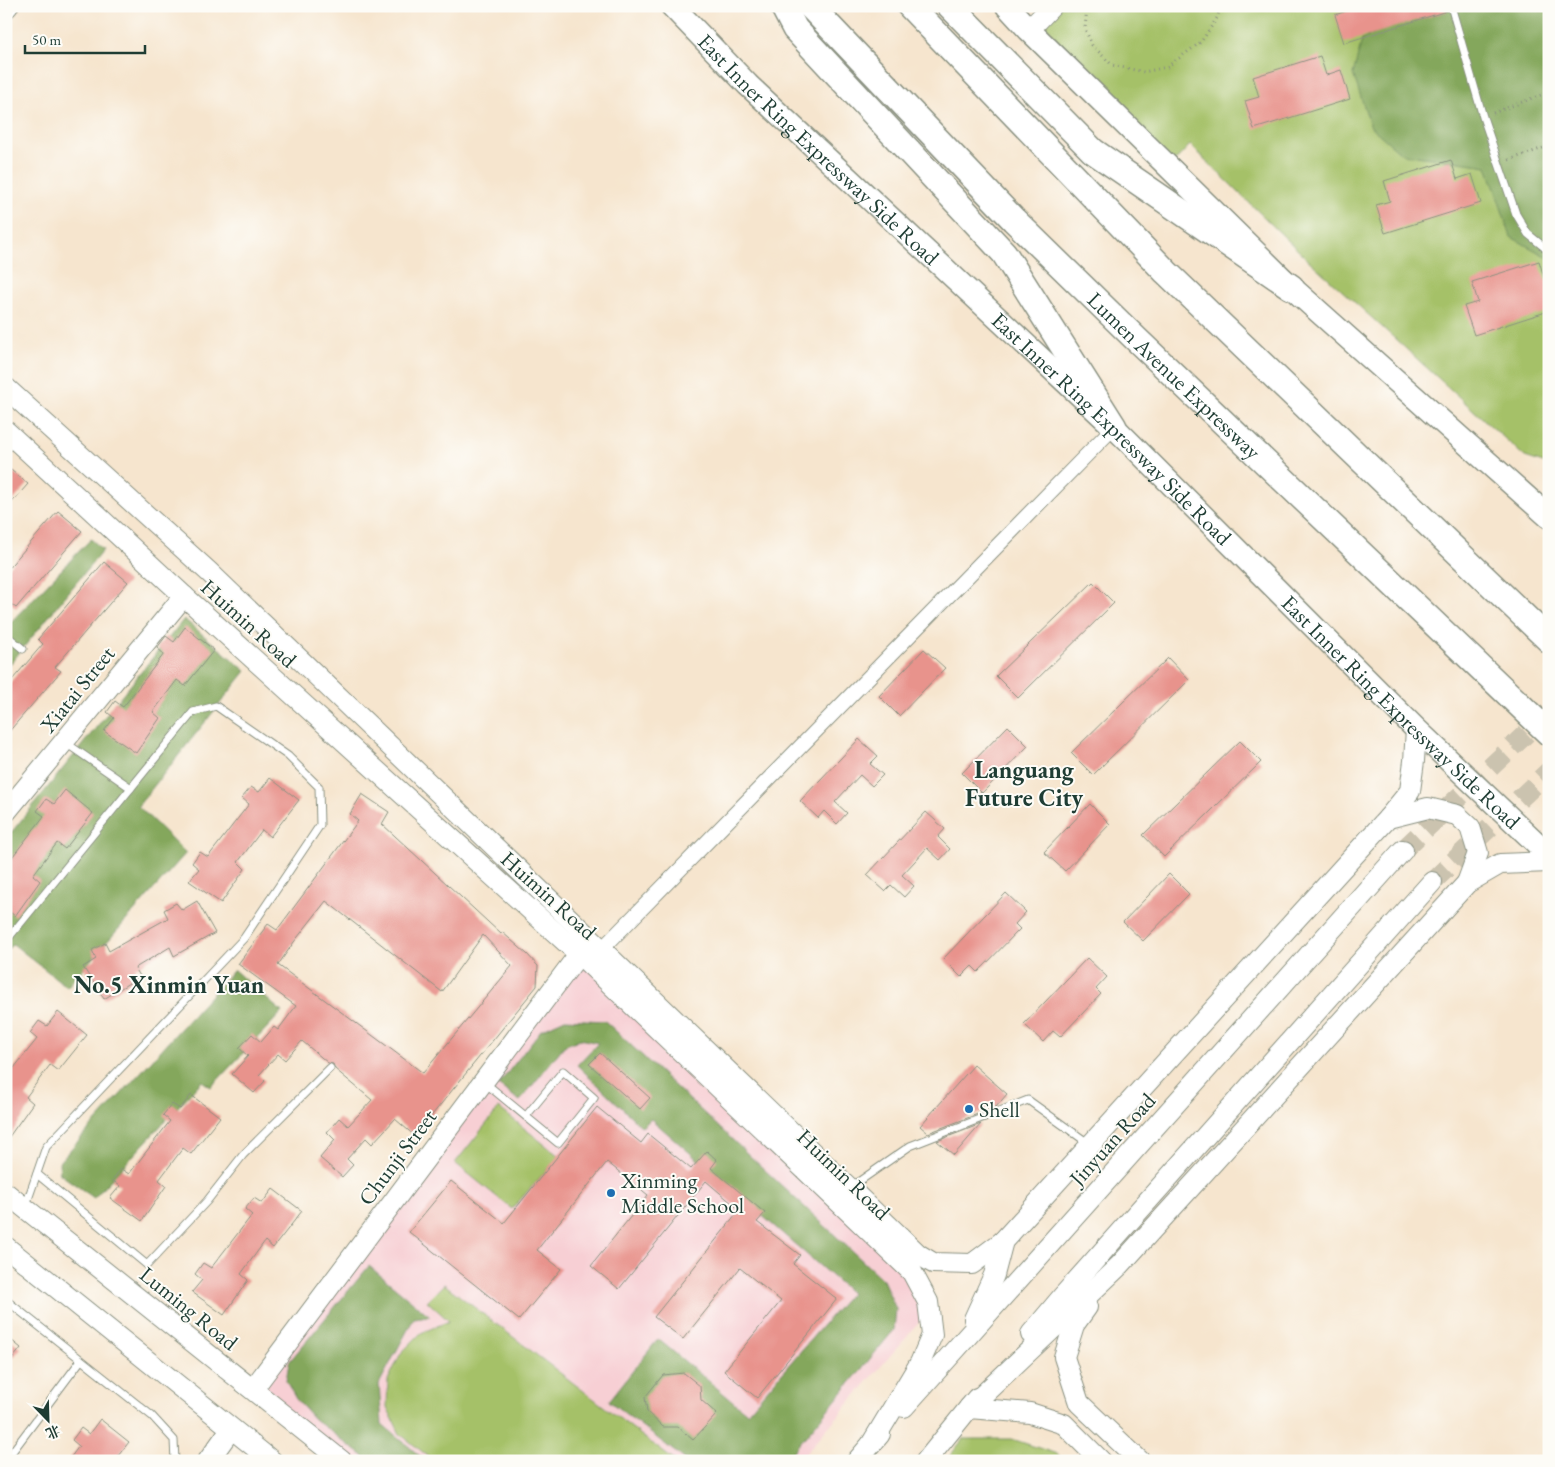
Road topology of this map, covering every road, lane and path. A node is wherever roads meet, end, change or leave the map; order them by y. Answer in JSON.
{"nodes":[{"id":1,"x":672,"y":6,"type":"edge"},
{"id":2,"x":783,"y":6,"type":"edge"},
{"id":3,"x":810,"y":6,"type":"edge"},
{"id":4,"x":910,"y":6,"type":"edge"},
{"id":5,"x":950,"y":6,"type":"edge"},
{"id":6,"x":1007,"y":6,"type":"edge"},
{"id":7,"x":1052,"y":6,"type":"edge"},
{"id":8,"x":1087,"y":6,"type":"edge"},
{"id":9,"x":1221,"y":6,"type":"edge"},
{"id":10,"x":1451,"y":6,"type":"edge"},
{"id":11,"x":1030,"y":30,"type":"junction"},
{"id":12,"x":1549,"y":92,"type":"edge"},
{"id":13,"x":1483,"y":117,"type":"junction"},
{"id":14,"x":1549,"y":146,"type":"edge"},
{"id":15,"x":1499,"y":163,"type":"junction"},
{"id":16,"x":1549,"y":251,"type":"edge"},
{"id":17,"x":1291,"y":286,"type":"junction"},
{"id":18,"x":6,"y":388,"type":"edge"},
{"id":19,"x":1114,"y":427,"type":"junction"},
{"id":20,"x":6,"y":431,"type":"edge"},
{"id":21,"x":1549,"y":517,"type":"edge"},
{"id":22,"x":184,"y":596,"type":"junction"},
{"id":23,"x":6,"y":636,"type":"edge"},
{"id":24,"x":1549,"y":640,"type":"edge"},
{"id":25,"x":23,"y":649,"type":"dead end"},
{"id":26,"x":1416,"y":729,"type":"junction"},
{"id":27,"x":1549,"y":733,"type":"edge"},
{"id":28,"x":64,"y":742,"type":"junction"},
{"id":29,"x":131,"y":788,"type":"junction"},
{"id":30,"x":6,"y":812,"type":"edge"},
{"id":31,"x":1388,"y":818,"type":"junction"},
{"id":32,"x":1403,"y":850,"type":"tunnel mouth"},
{"id":33,"x":1549,"y":855,"type":"edge"},
{"id":34,"x":1549,"y":862,"type":"edge"},
{"id":35,"x":1432,"y":882,"type":"tunnel mouth"},
{"id":36,"x":1467,"y":883,"type":"junction"},
{"id":37,"x":6,"y":941,"type":"edge"},
{"id":38,"x":602,"y":949,"type":"junction"},
{"id":39,"x":579,"y":954,"type":"junction"},
{"id":40,"x":330,"y":1068,"type":"dead end"},
{"id":41,"x":483,"y":1082,"type":"junction"},
{"id":42,"x":526,"y":1116,"type":"junction"},
{"id":43,"x":1090,"y":1145,"type":"junction"},
{"id":44,"x":37,"y":1174,"type":"junction"},
{"id":45,"x":850,"y":1188,"type":"junction"},
{"id":46,"x":6,"y":1192,"type":"edge"},
{"id":47,"x":25,"y":1208,"type":"junction"},
{"id":48,"x":1003,"y":1241,"type":"junction"},
{"id":49,"x":6,"y":1246,"type":"edge"},
{"id":50,"x":1112,"y":1273,"type":"junction"},
{"id":51,"x":6,"y":1300,"type":"edge"},
{"id":52,"x":966,"y":1336,"type":"junction"},
{"id":53,"x":81,"y":1360,"type":"junction"},
{"id":54,"x":253,"y":1389,"type":"junction"},
{"id":55,"x":969,"y":1408,"type":"junction"},
{"id":56,"x":231,"y":1429,"type":"junction"},
{"id":57,"x":872,"y":1443,"type":"junction"},
{"id":58,"x":6,"y":1460,"type":"edge"},
{"id":59,"x":175,"y":1461,"type":"edge"},
{"id":60,"x":208,"y":1461,"type":"edge"},
{"id":61,"x":272,"y":1461,"type":"edge"},
{"id":62,"x":342,"y":1461,"type":"edge"},
{"id":63,"x":857,"y":1461,"type":"edge"},
{"id":64,"x":926,"y":1461,"type":"edge"},
{"id":65,"x":1101,"y":1461,"type":"edge"},
{"id":66,"x":1140,"y":1461,"type":"edge"}],
"edges":[{"from":1,"to":19,"type":"main road","name":"East Inner Ring Expressway Side Road"},
{"from":2,"to":19,"type":"highway"},
{"from":3,"to":27,"type":"highway","name":"Lumen Avenue Expressway"},
{"from":4,"to":24,"type":"highway"},
{"from":5,"to":17,"type":"highway"},
{"from":6,"to":11,"type":"main road"},
{"from":7,"to":11,"type":"street"},
{"from":8,"to":9,"type":"path"},
{"from":10,"to":13,"type":"lane"},
{"from":11,"to":17,"type":"main road"},
{"from":12,"to":13,"type":"path"},
{"from":13,"to":15,"type":"lane"},
{"from":14,"to":15,"type":"path"},
{"from":15,"to":16,"type":"lane"},
{"from":17,"to":21,"type":"main road"},
{"from":18,"to":38,"type":"street","name":"Huimin Road"},
{"from":19,"to":26,"type":"main road","name":"East Inner Ring Expressway Side Road"},
{"from":19,"to":38,"type":"street"},
{"from":20,"to":22,"type":"street","name":"Huimin Road"},
{"from":22,"to":28,"type":"street","name":"Xiatai Street"},
{"from":22,"to":39,"type":"street","name":"Huimin Road"},
{"from":23,"to":25,"type":"lane"},
{"from":26,"to":31,"type":"street","name":"Huimin Road"},
{"from":26,"to":33,"type":"main road","name":"East Inner Ring Expressway Side Road"},
{"from":28,"to":29,"type":"lane"},
{"from":28,"to":30,"type":"street","name":"Xiatai Street"},
{"from":29,"to":37,"type":"lane"},
{"from":29,"to":44,"type":"lane"},
{"from":31,"to":36,"type":"street"},
{"from":31,"to":43,"type":"street","name":"Huimin Road"},
{"from":32,"to":52,"type":"street","name":"Jinyuan Road"},
{"from":34,"to":36,"type":"street"},
{"from":35,"to":55,"type":"street"},
{"from":36,"to":50,"type":"street"},
{"from":38,"to":45,"type":"street","name":"Huimin Road"},
{"from":39,"to":41,"type":"street","name":"Chunji Street"},
{"from":39,"to":57,"type":"street","name":"Huimin Road"},
{"from":40,"to":44,"type":"lane"},
{"from":41,"to":42,"type":"lane"},
{"from":41,"to":54,"type":"street","name":"Chunji Street"},
{"from":42,"to":42,"type":"lane"},
{"from":43,"to":45,"type":"lane"},
{"from":43,"to":48,"type":"street","name":"Huimin Road"},
{"from":44,"to":47,"type":"lane"},
{"from":45,"to":48,"type":"street","name":"Huimin Road"},
{"from":46,"to":47,"type":"street","name":"Luming Road"},
{"from":47,"to":54,"type":"street","name":"Luming Road"},
{"from":48,"to":52,"type":"street"},
{"from":49,"to":56,"type":"street"},
{"from":50,"to":55,"type":"street"},
{"from":50,"to":66,"type":"street"},
{"from":51,"to":53,"type":"lane"},
{"from":52,"to":57,"type":"street","name":"Jinyuan Road"},
{"from":53,"to":58,"type":"lane"},
{"from":53,"to":59,"type":"lane"},
{"from":54,"to":62,"type":"street","name":"Luming Road"},
{"from":55,"to":64,"type":"street"},
{"from":55,"to":65,"type":"street"},
{"from":56,"to":60,"type":"street"},
{"from":56,"to":61,"type":"street"},
{"from":57,"to":63,"type":"street","name":"Jinyuan Road"}]}
